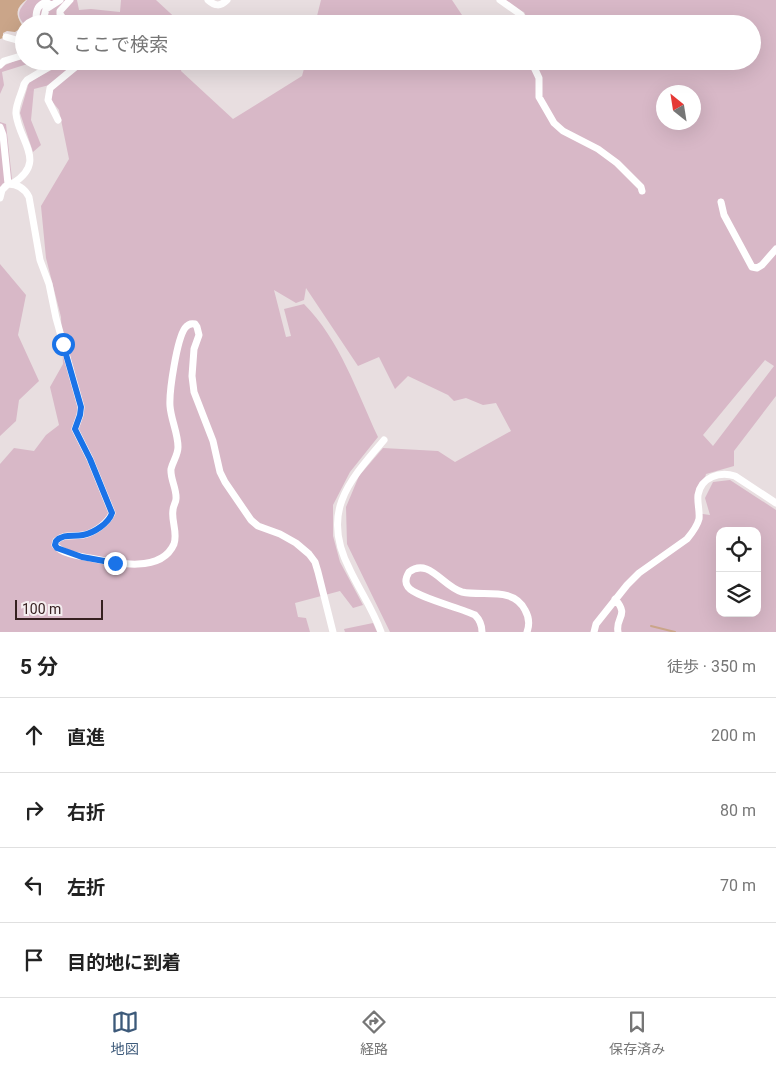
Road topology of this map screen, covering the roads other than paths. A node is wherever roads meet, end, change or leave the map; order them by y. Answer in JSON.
{"nodes":[{"id":1,"x":60,"y":0,"type":"edge"},
{"id":2,"x":70,"y":0,"type":"edge"},
{"id":3,"x":208,"y":0,"type":"edge"},
{"id":4,"x":227,"y":0,"type":"edge"},
{"id":5,"x":500,"y":0,"type":"edge"},
{"id":6,"x":51,"y":5,"type":"junction"},
{"id":7,"x":36,"y":15,"type":"edge"},
{"id":8,"x":44,"y":15,"type":"edge"},
{"id":9,"x":61,"y":15,"type":"edge"},
{"id":10,"x":521,"y":15,"type":"edge"},
{"id":11,"x":6,"y":37,"type":"dead end"},
{"id":12,"x":15,"y":40,"type":"edge"},
{"id":13,"x":15,"y":57,"type":"edge"},
{"id":14,"x":0,"y":64,"type":"edge"},
{"id":15,"x":44,"y":70,"type":"edge"},
{"id":16,"x":72,"y":70,"type":"edge"},
{"id":17,"x":535,"y":70,"type":"edge"},
{"id":18,"x":58,"y":120,"type":"dead end"},
{"id":19,"x":0,"y":127,"type":"edge"},
{"id":20,"x":10,"y":184,"type":"junction"},
{"id":21,"x":642,"y":191,"type":"dead end"},
{"id":22,"x":0,"y":198,"type":"edge"},
{"id":23,"x":721,"y":202,"type":"dead end"},
{"id":24,"x":776,"y":249,"type":"edge"},
{"id":25,"x":384,"y":440,"type":"dead end"},
{"id":26,"x":776,"y":503,"type":"edge"},
{"id":27,"x":615,"y":599,"type":"junction"},
{"id":28,"x":333,"y":632,"type":"edge"},
{"id":29,"x":381,"y":632,"type":"edge"},
{"id":30,"x":482,"y":632,"type":"edge"},
{"id":31,"x":527,"y":632,"type":"edge"},
{"id":32,"x":594,"y":632,"type":"edge"},
{"id":33,"x":618,"y":632,"type":"edge"}],
"edges":[{"from":1,"to":6,"type":"street"},
{"from":2,"to":9,"type":"street"},
{"from":3,"to":4,"type":"street"},
{"from":5,"to":10,"type":"street"},
{"from":6,"to":7,"type":"street"},
{"from":6,"to":8,"type":"street"},
{"from":11,"to":12,"type":"street"},
{"from":13,"to":14,"type":"street"},
{"from":15,"to":20,"type":"street"},
{"from":16,"to":18,"type":"street"},
{"from":17,"to":21,"type":"street"},
{"from":19,"to":20,"type":"street"},
{"from":20,"to":22,"type":"street"},
{"from":20,"to":28,"type":"street"},
{"from":23,"to":24,"type":"street"},
{"from":25,"to":29,"type":"street"},
{"from":26,"to":27,"type":"street"},
{"from":27,"to":32,"type":"street"},
{"from":27,"to":33,"type":"street"},
{"from":30,"to":31,"type":"street"}]}
